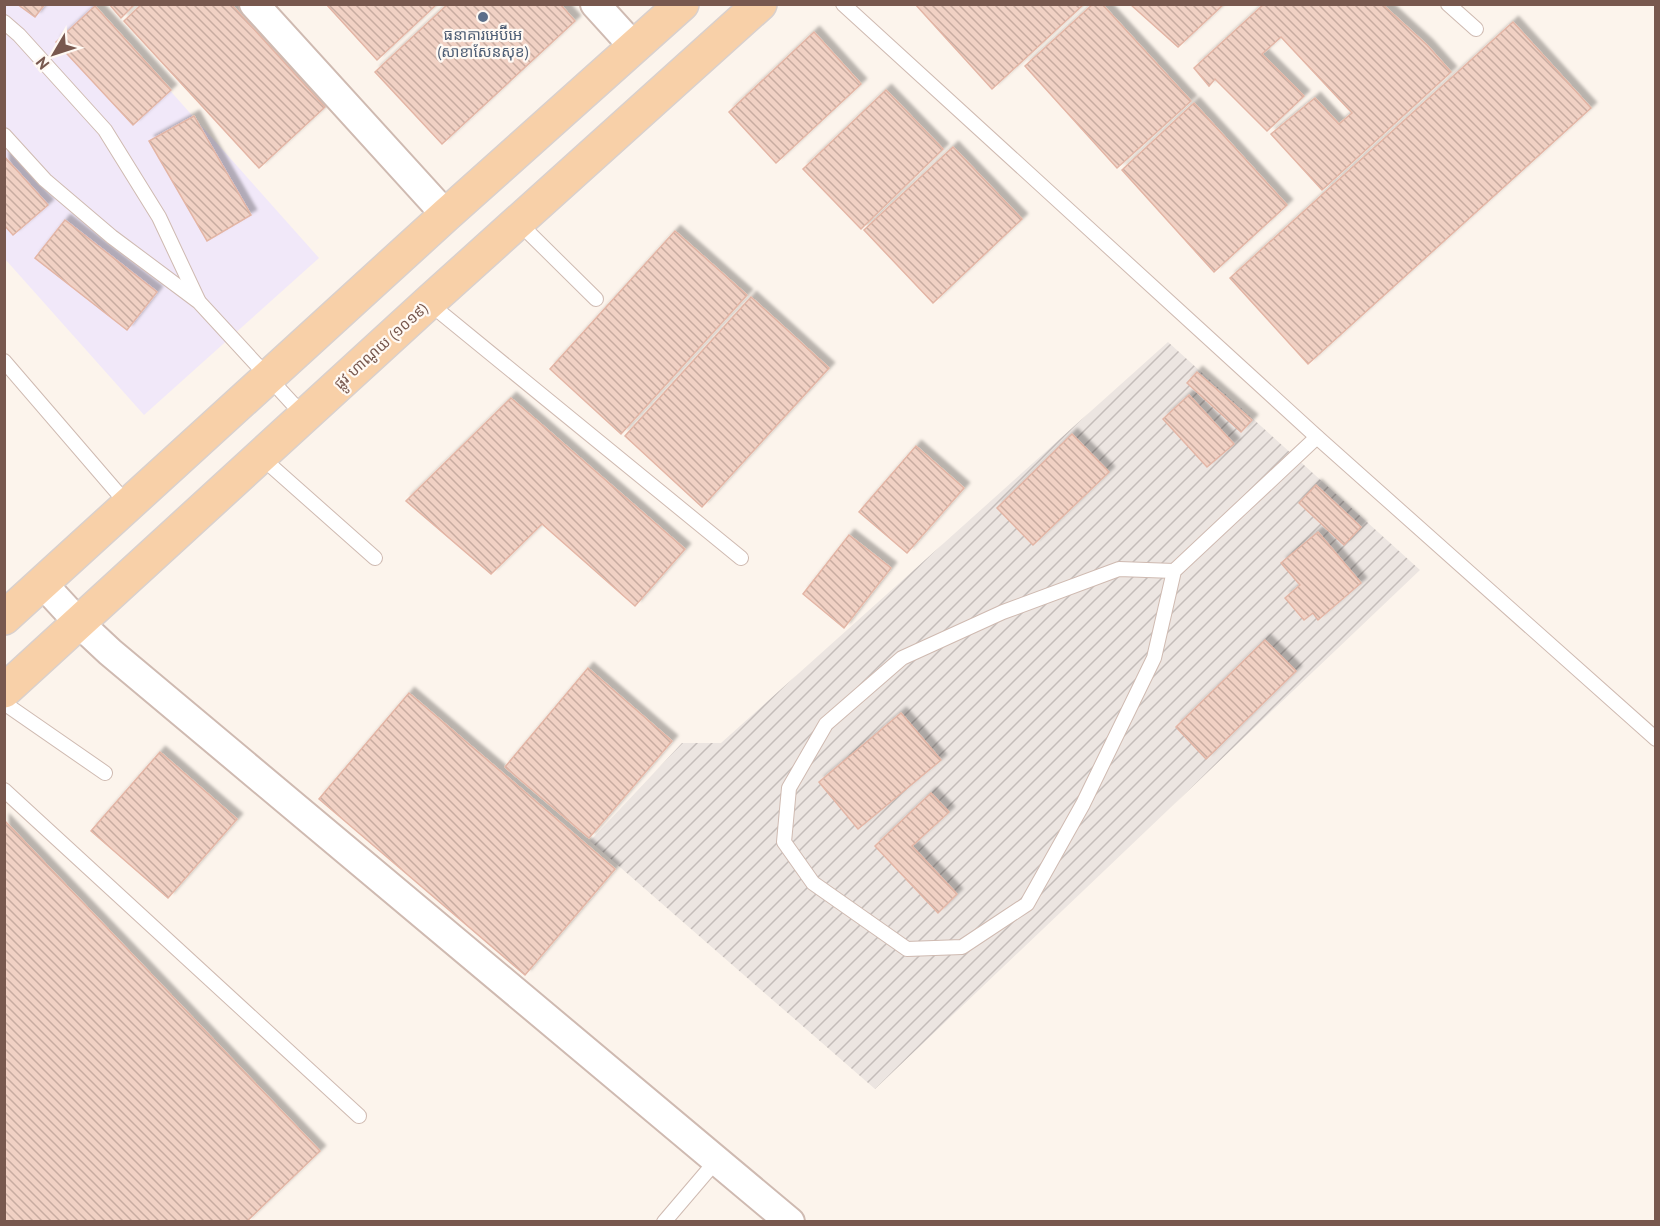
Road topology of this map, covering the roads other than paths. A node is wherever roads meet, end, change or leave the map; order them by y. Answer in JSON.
{"nodes":[{"id":1,"x":254,"y":4,"type":"edge"},
{"id":2,"x":595,"y":4,"type":"edge"},
{"id":3,"x":682,"y":4,"type":"edge"},
{"id":4,"x":760,"y":4,"type":"edge"},
{"id":5,"x":843,"y":4,"type":"edge"},
{"id":6,"x":1448,"y":4,"type":"edge"},
{"id":7,"x":4,"y":22,"type":"edge"},
{"id":8,"x":1476,"y":29,"type":"dead end"},
{"id":9,"x":634,"y":47,"type":"junction"},
{"id":10,"x":4,"y":135,"type":"edge"},
{"id":11,"x":446,"y":215,"type":"junction"},
{"id":12,"x":518,"y":222,"type":"junction"},
{"id":13,"x":596,"y":299,"type":"dead end"},
{"id":14,"x":199,"y":302,"type":"junction"},
{"id":15,"x":429,"y":302,"type":"junction"},
{"id":16,"x":4,"y":361,"type":"edge"},
{"id":17,"x":269,"y":377,"type":"junction"},
{"id":18,"x":304,"y":417,"type":"junction"},
{"id":19,"x":1317,"y":437,"type":"junction"},
{"id":20,"x":261,"y":456,"type":"junction"},
{"id":21,"x":129,"y":506,"type":"junction"},
{"id":22,"x":375,"y":558,"type":"dead end"},
{"id":23,"x":741,"y":558,"type":"dead end"},
{"id":24,"x":1174,"y":571,"type":"junction"},
{"id":25,"x":43,"y":584,"type":"junction"},
{"id":26,"x":4,"y":618,"type":"edge"},
{"id":27,"x":79,"y":623,"type":"junction"},
{"id":28,"x":4,"y":691,"type":"edge"},
{"id":29,"x":4,"y":703,"type":"edge"},
{"id":30,"x":1656,"y":739,"type":"edge"},
{"id":31,"x":105,"y":773,"type":"dead end"},
{"id":32,"x":4,"y":790,"type":"edge"},
{"id":33,"x":359,"y":1116,"type":"dead end"},
{"id":34,"x":716,"y":1161,"type":"junction"},
{"id":35,"x":664,"y":1221,"type":"edge"},
{"id":36,"x":790,"y":1221,"type":"edge"}],
"edges":[{"from":1,"to":11,"type":"street"},
{"from":2,"to":9,"type":"street"},
{"from":3,"to":9,"type":"main road"},
{"from":4,"to":12,"type":"main road","name":"ផ្លូវ ហាណូយ (១០១៩)"},
{"from":5,"to":19,"type":"lane"},
{"from":6,"to":8,"type":"lane"},
{"from":7,"to":14,"type":"lane"},
{"from":9,"to":11,"type":"main road"},
{"from":10,"to":14,"type":"lane"},
{"from":11,"to":17,"type":"main road"},
{"from":12,"to":13,"type":"lane"},
{"from":12,"to":15,"type":"main road","name":"ផ្លូវ ហាណូយ (១០១៩)"},
{"from":14,"to":17,"type":"lane"},
{"from":15,"to":18,"type":"main road","name":"ផ្លូវ ហាណូយ (១០១៩)"},
{"from":15,"to":23,"type":"lane"},
{"from":16,"to":21,"type":"lane"},
{"from":17,"to":18,"type":"lane"},
{"from":17,"to":21,"type":"main road"},
{"from":18,"to":20,"type":"main road","name":"ផ្លូវ ហាណូយ (១០១៩)"},
{"from":19,"to":24,"type":"lane"},
{"from":19,"to":30,"type":"lane"},
{"from":20,"to":22,"type":"lane"},
{"from":20,"to":27,"type":"main road","name":"ផ្លូវ ហាណូយ (១០១៩)"},
{"from":21,"to":25,"type":"main road"},
{"from":24,"to":24,"type":"lane"},
{"from":25,"to":26,"type":"main road"},
{"from":25,"to":27,"type":"street"},
{"from":27,"to":28,"type":"main road","name":"ផ្លូវ ហាណូយ (១០១៩)"},
{"from":27,"to":34,"type":"street"},
{"from":29,"to":31,"type":"lane"},
{"from":32,"to":33,"type":"lane"},
{"from":34,"to":35,"type":"lane"},
{"from":34,"to":36,"type":"street"}]}
